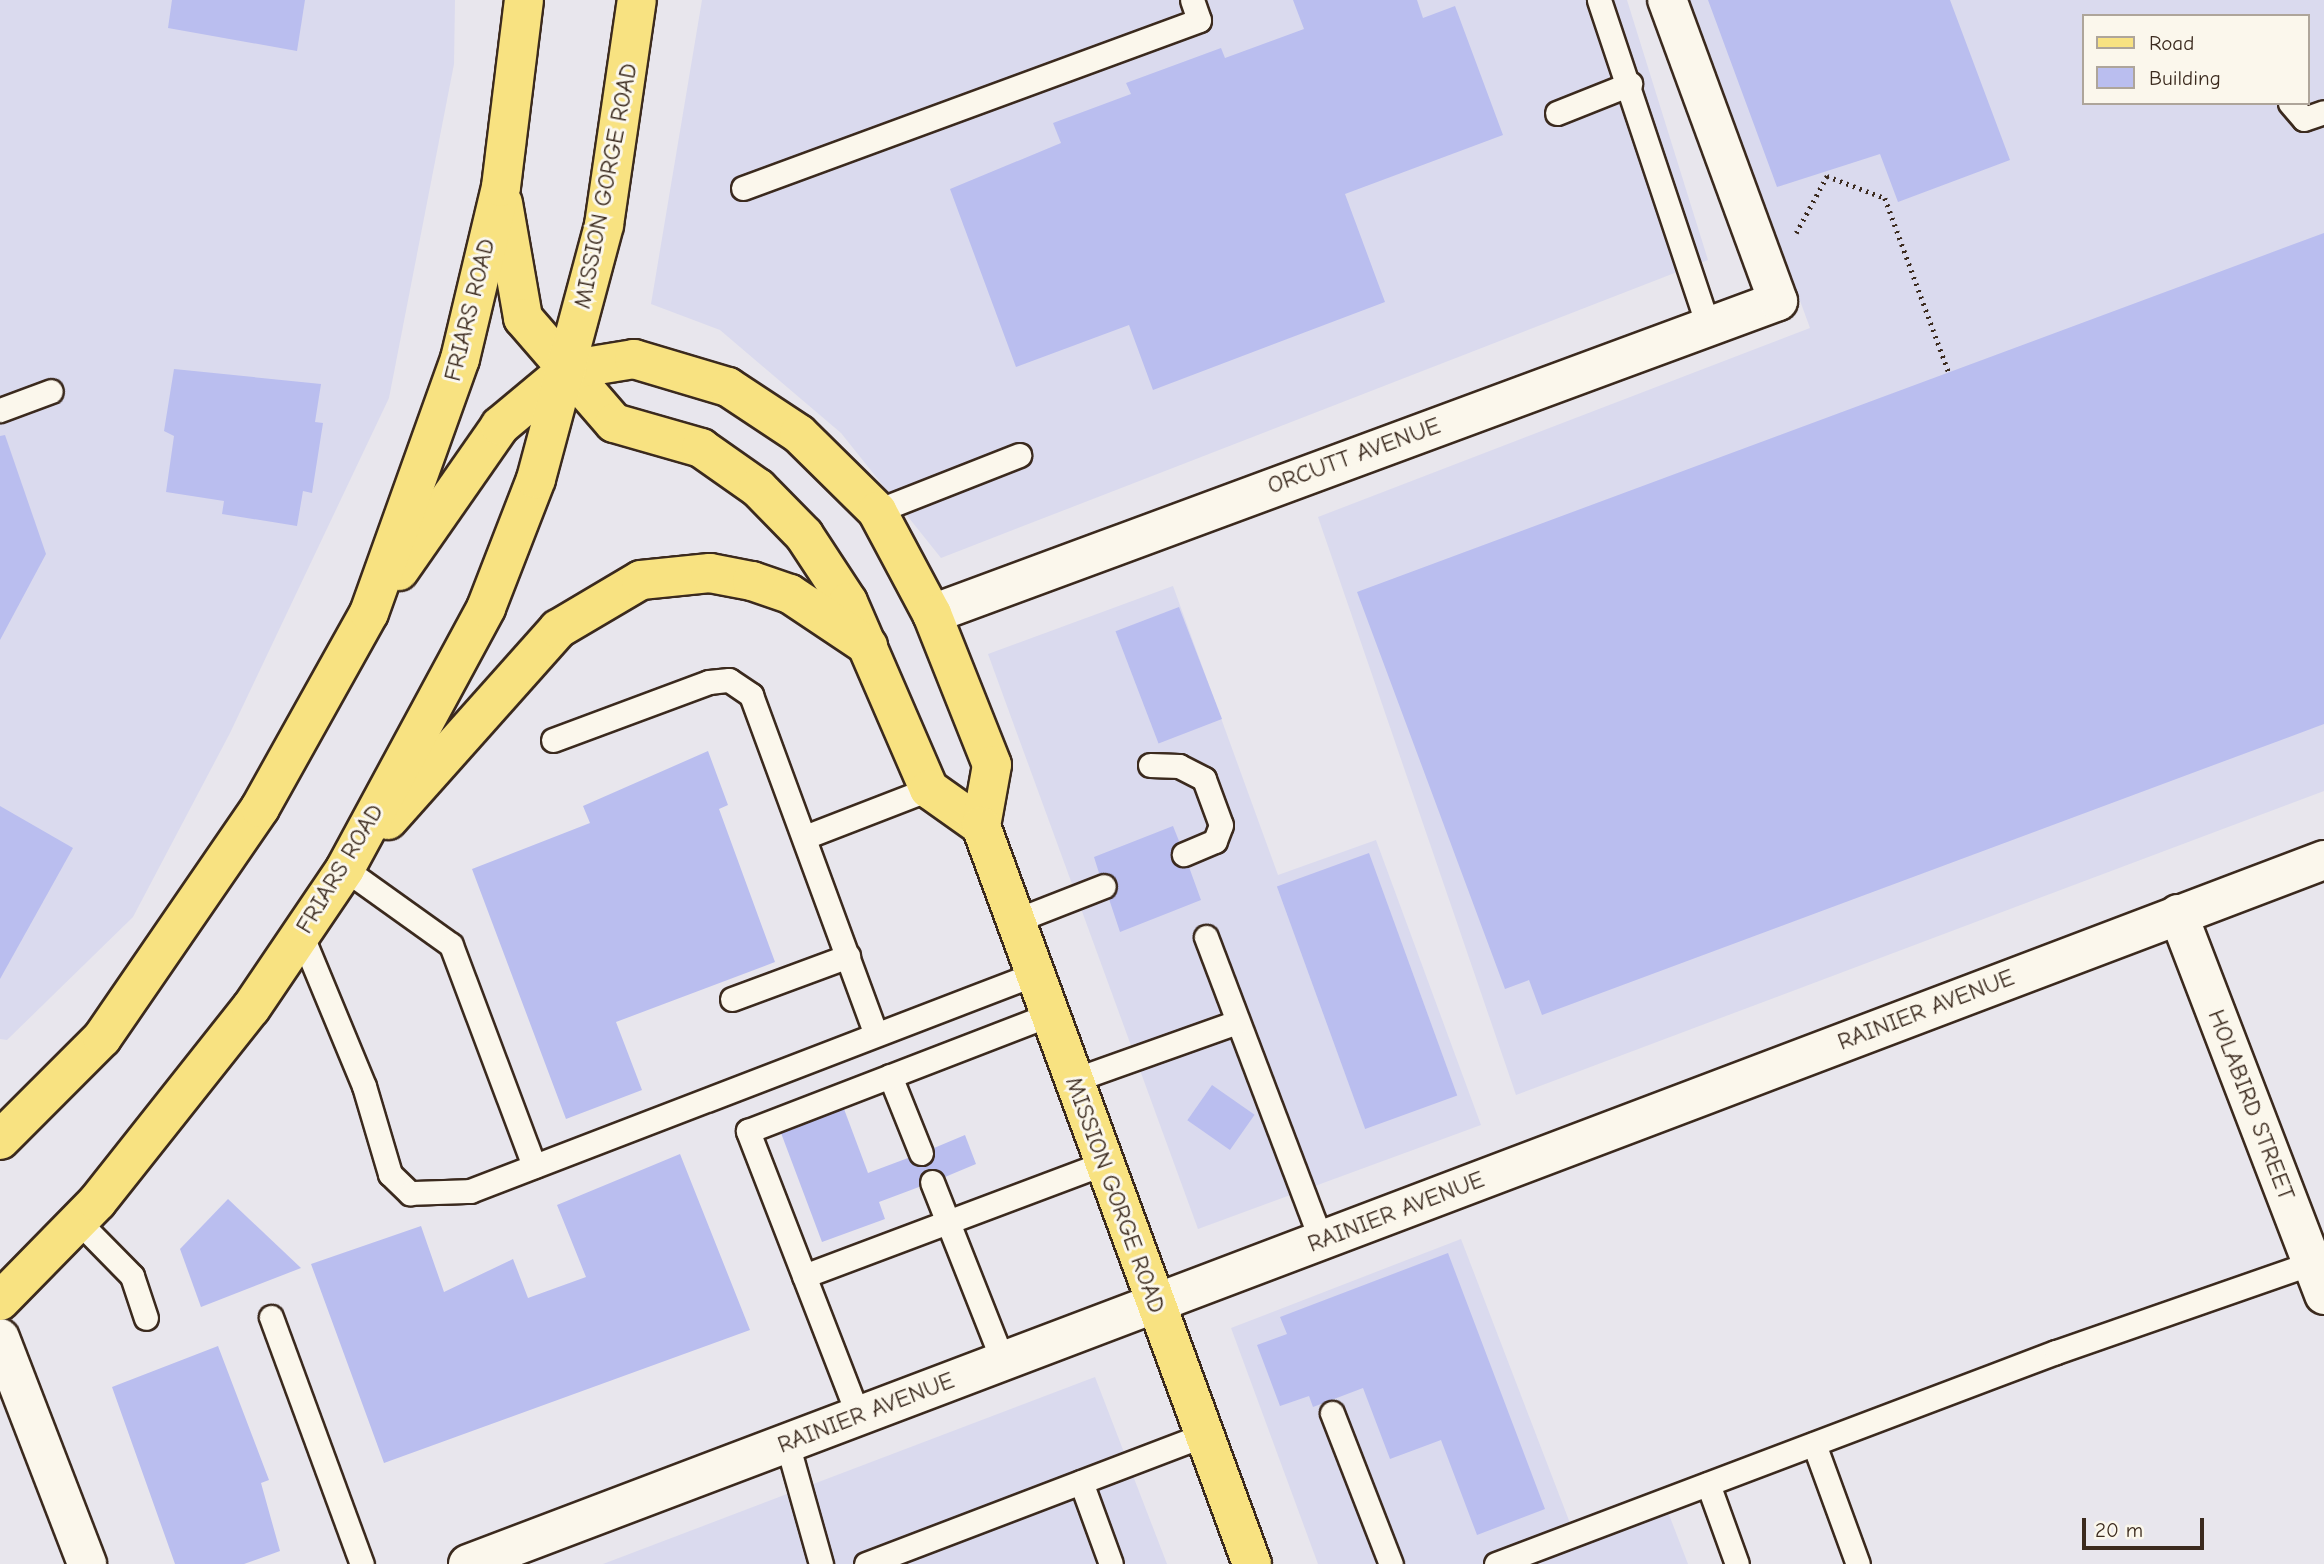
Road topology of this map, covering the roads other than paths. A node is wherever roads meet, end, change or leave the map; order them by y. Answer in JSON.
{"nodes":[{"id":1,"x":524,"y":0,"type":"edge"},
{"id":2,"x":637,"y":0,"type":"edge"},
{"id":3,"x":1192,"y":0,"type":"edge"},
{"id":4,"x":1599,"y":0,"type":"edge"},
{"id":5,"x":1667,"y":0,"type":"edge"},
{"id":6,"x":1630,"y":84,"type":"junction"},
{"id":7,"x":2292,"y":105,"type":"edge"},
{"id":8,"x":2324,"y":112,"type":"edge"},
{"id":9,"x":1558,"y":113,"type":"dead end"},
{"id":10,"x":501,"y":187,"type":"junction"},
{"id":11,"x":743,"y":188,"type":"dead end"},
{"id":12,"x":1709,"y":328,"type":"junction"},
{"id":13,"x":567,"y":370,"type":"junction"},
{"id":14,"x":51,"y":391,"type":"dead end"},
{"id":15,"x":0,"y":410,"type":"edge"},
{"id":16,"x":1019,"y":455,"type":"dead end"},
{"id":17,"x":877,"y":511,"type":"junction"},
{"id":18,"x":369,"y":613,"type":"junction"},
{"id":19,"x":932,"y":614,"type":"junction"},
{"id":20,"x":868,"y":646,"type":"junction"},
{"id":21,"x":553,"y":740,"type":"dead end"},
{"id":22,"x":1150,"y":765,"type":"dead end"},
{"id":23,"x":929,"y":789,"type":"junction"},
{"id":24,"x":981,"y":826,"type":"junction"},
{"id":25,"x":805,"y":837,"type":"junction"},
{"id":26,"x":1184,"y":854,"type":"dead end"},
{"id":27,"x":2324,"y":860,"type":"edge"},
{"id":28,"x":345,"y":869,"type":"junction"},
{"id":29,"x":1104,"y":886,"type":"dead end"},
{"id":30,"x":2178,"y":914,"type":"junction"},
{"id":31,"x":1017,"y":920,"type":"junction"},
{"id":32,"x":301,"y":934,"type":"junction"},
{"id":33,"x":1206,"y":937,"type":"dead end"},
{"id":34,"x":848,"y":956,"type":"junction"},
{"id":35,"x":1037,"y":973,"type":"junction"},
{"id":36,"x":732,"y":999,"type":"dead end"},
{"id":37,"x":1052,"y":1014,"type":"junction"},
{"id":38,"x":1237,"y":1022,"type":"junction"},
{"id":39,"x":876,"y":1034,"type":"junction"},
{"id":40,"x":890,"y":1076,"type":"junction"},
{"id":41,"x":1074,"y":1080,"type":"junction"},
{"id":42,"x":0,"y":1140,"type":"edge"},
{"id":43,"x":920,"y":1153,"type":"dead end"},
{"id":44,"x":1104,"y":1163,"type":"junction"},
{"id":45,"x":534,"y":1166,"type":"junction"},
{"id":46,"x":932,"y":1182,"type":"dead end"},
{"id":47,"x":78,"y":1221,"type":"junction"},
{"id":48,"x":947,"y":1222,"type":"junction"},
{"id":49,"x":1321,"y":1240,"type":"junction"},
{"id":50,"x":804,"y":1276,"type":"junction"},
{"id":51,"x":2318,"y":1279,"type":"edge"},
{"id":52,"x":0,"y":1301,"type":"edge"},
{"id":53,"x":1153,"y":1304,"type":"junction"},
{"id":54,"x":271,"y":1317,"type":"dead end"},
{"id":55,"x":146,"y":1318,"type":"dead end"},
{"id":56,"x":0,"y":1338,"type":"edge"},
{"id":57,"x":1003,"y":1361,"type":"junction"},
{"id":58,"x":1332,"y":1413,"type":"dead end"},
{"id":59,"x":858,"y":1415,"type":"junction"},
{"id":60,"x":1203,"y":1436,"type":"junction"},
{"id":61,"x":787,"y":1443,"type":"junction"},
{"id":62,"x":1814,"y":1444,"type":"junction"},
{"id":63,"x":1081,"y":1482,"type":"junction"},
{"id":64,"x":1708,"y":1484,"type":"junction"},
{"id":65,"x":1534,"y":1557,"type":"edge"},
{"id":66,"x":87,"y":1564,"type":"edge"},
{"id":67,"x":362,"y":1564,"type":"edge"},
{"id":68,"x":468,"y":1564,"type":"edge"},
{"id":69,"x":821,"y":1564,"type":"edge"},
{"id":70,"x":866,"y":1564,"type":"edge"},
{"id":71,"x":1111,"y":1564,"type":"edge"},
{"id":72,"x":1252,"y":1564,"type":"edge"},
{"id":73,"x":1391,"y":1564,"type":"edge"},
{"id":74,"x":1496,"y":1564,"type":"edge"},
{"id":75,"x":1737,"y":1564,"type":"edge"},
{"id":76,"x":1858,"y":1564,"type":"edge"}],
"edges":[{"from":1,"to":10,"type":"main road"},
{"from":2,"to":13,"type":"main road","name":"MISSION GORGE ROAD"},
{"from":3,"to":11,"type":"lane"},
{"from":4,"to":6,"type":"lane"},
{"from":5,"to":12,"type":"street","name":"ORCUTT AVENUE"},
{"from":6,"to":9,"type":"lane"},
{"from":6,"to":12,"type":"lane"},
{"from":7,"to":8,"type":"lane"},
{"from":10,"to":13,"type":"main road"},
{"from":10,"to":18,"type":"main road","name":"FRIARS ROAD"},
{"from":12,"to":19,"type":"street","name":"ORCUTT AVENUE"},
{"from":13,"to":17,"type":"main road"},
{"from":13,"to":18,"type":"main road"},
{"from":13,"to":20,"type":"main road"},
{"from":13,"to":28,"type":"main road","name":"FRIARS ROAD"},
{"from":14,"to":15,"type":"lane"},
{"from":16,"to":17,"type":"lane"},
{"from":17,"to":19,"type":"main road"},
{"from":18,"to":42,"type":"main road","name":"FRIARS ROAD"},
{"from":19,"to":24,"type":"main road"},
{"from":20,"to":23,"type":"main road"},
{"from":20,"to":28,"type":"main road"},
{"from":21,"to":25,"type":"lane"},
{"from":22,"to":26,"type":"lane"},
{"from":23,"to":24,"type":"main road"},
{"from":23,"to":25,"type":"lane"},
{"from":24,"to":31,"type":"main road","name":"MISSION GORGE ROAD"},
{"from":25,"to":34,"type":"lane"},
{"from":27,"to":30,"type":"street","name":"RAINIER AVENUE"},
{"from":28,"to":32,"type":"main road","name":"FRIARS ROAD"},
{"from":28,"to":45,"type":"lane"},
{"from":29,"to":31,"type":"lane"},
{"from":30,"to":49,"type":"street","name":"RAINIER AVENUE"},
{"from":30,"to":51,"type":"street","name":"HOLABIRD STREET"},
{"from":31,"to":35,"type":"main road","name":"MISSION GORGE ROAD"},
{"from":32,"to":45,"type":"lane"},
{"from":32,"to":47,"type":"main road","name":"FRIARS ROAD"},
{"from":33,"to":38,"type":"lane"},
{"from":34,"to":36,"type":"lane"},
{"from":34,"to":39,"type":"lane"},
{"from":35,"to":37,"type":"main road","name":"MISSION GORGE ROAD"},
{"from":35,"to":39,"type":"lane"},
{"from":37,"to":40,"type":"lane"},
{"from":37,"to":41,"type":"main road","name":"MISSION GORGE ROAD"},
{"from":38,"to":41,"type":"lane"},
{"from":38,"to":49,"type":"lane"},
{"from":39,"to":45,"type":"lane"},
{"from":40,"to":43,"type":"lane"},
{"from":40,"to":50,"type":"lane"},
{"from":41,"to":44,"type":"main road","name":"MISSION GORGE ROAD"},
{"from":44,"to":48,"type":"lane"},
{"from":44,"to":53,"type":"main road","name":"MISSION GORGE ROAD"},
{"from":46,"to":48,"type":"lane"},
{"from":47,"to":52,"type":"main road","name":"FRIARS ROAD"},
{"from":47,"to":55,"type":"lane"},
{"from":48,"to":50,"type":"lane"},
{"from":48,"to":57,"type":"lane"},
{"from":49,"to":53,"type":"street","name":"RAINIER AVENUE"},
{"from":50,"to":59,"type":"lane"},
{"from":51,"to":62,"type":"lane"},
{"from":53,"to":57,"type":"street","name":"RAINIER AVENUE"},
{"from":53,"to":60,"type":"main road","name":"MISSION GORGE ROAD"},
{"from":54,"to":67,"type":"lane"},
{"from":56,"to":66,"type":"street"},
{"from":57,"to":59,"type":"street","name":"RAINIER AVENUE"},
{"from":58,"to":73,"type":"lane"},
{"from":59,"to":61,"type":"street","name":"RAINIER AVENUE"},
{"from":60,"to":63,"type":"lane"},
{"from":60,"to":72,"type":"main road","name":"MISSION GORGE ROAD"},
{"from":61,"to":68,"type":"street","name":"RAINIER AVENUE"},
{"from":61,"to":69,"type":"lane"},
{"from":62,"to":64,"type":"lane"},
{"from":62,"to":76,"type":"lane"},
{"from":63,"to":70,"type":"lane"},
{"from":63,"to":71,"type":"lane"},
{"from":64,"to":65,"type":"lane"},
{"from":64,"to":75,"type":"lane"},
{"from":65,"to":74,"type":"lane"}]}
